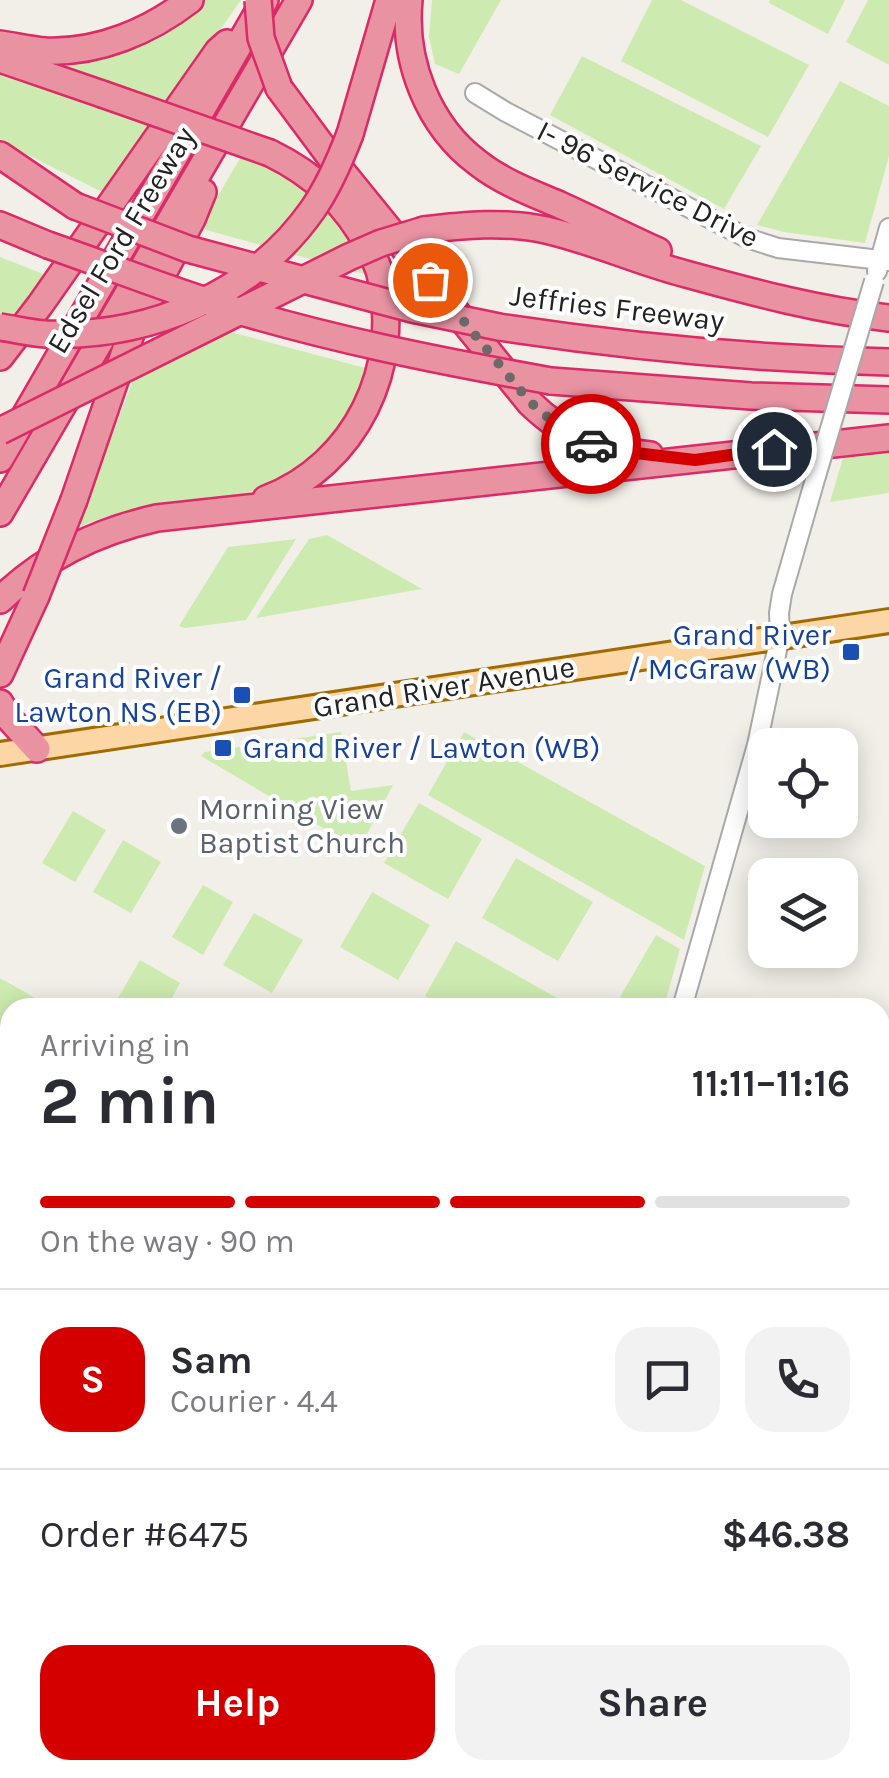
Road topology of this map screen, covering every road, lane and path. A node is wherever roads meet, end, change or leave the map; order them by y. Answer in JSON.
{"nodes":[{"id":1,"x":190,"y":0,"type":"edge"},
{"id":2,"x":299,"y":0,"type":"edge"},
{"id":3,"x":390,"y":0,"type":"edge"},
{"id":4,"x":408,"y":0,"type":"edge"},
{"id":5,"x":260,"y":5,"type":"edge"},
{"id":6,"x":0,"y":44,"type":"edge"},
{"id":7,"x":0,"y":59,"type":"edge"},
{"id":8,"x":475,"y":93,"type":"dead end"},
{"id":9,"x":236,"y":111,"type":"junction"},
{"id":10,"x":0,"y":155,"type":"edge"},
{"id":11,"x":0,"y":176,"type":"edge"},
{"id":12,"x":75,"y":206,"type":"junction"},
{"id":13,"x":0,"y":224,"type":"edge"},
{"id":14,"x":889,"y":228,"type":"edge"},
{"id":15,"x":884,"y":261,"type":"edge"},
{"id":16,"x":720,"y":282,"type":"junction"},
{"id":17,"x":889,"y":318,"type":"edge"},
{"id":18,"x":0,"y":327,"type":"edge"},
{"id":19,"x":0,"y":357,"type":"edge"},
{"id":20,"x":889,"y":362,"type":"edge"},
{"id":21,"x":889,"y":400,"type":"edge"},
{"id":22,"x":0,"y":430,"type":"edge"},
{"id":23,"x":889,"y":438,"type":"edge"},
{"id":24,"x":0,"y":459,"type":"edge"},
{"id":25,"x":695,"y":460,"type":"junction"},
{"id":26,"x":231,"y":509,"type":"junction"},
{"id":27,"x":0,"y":513,"type":"edge"},
{"id":28,"x":0,"y":600,"type":"edge"},
{"id":29,"x":889,"y":620,"type":"edge"},
{"id":30,"x":780,"y":636,"type":"junction"},
{"id":31,"x":0,"y":674,"type":"edge"},
{"id":32,"x":0,"y":703,"type":"edge"},
{"id":33,"x":37,"y":748,"type":"junction"},
{"id":34,"x":0,"y":754,"type":"edge"},
{"id":35,"x":685,"y":998,"type":"edge"}],
"edges":[{"from":1,"to":6,"type":"highway"},
{"from":2,"to":9,"type":"highway","name":"Edsel Ford Freeway"},
{"from":3,"to":18,"type":"highway","bridge":true},
{"from":4,"to":16,"type":"highway"},
{"from":5,"to":19,"type":"highway"},
{"from":5,"to":24,"type":"highway","name":"Edsel Ford Freeway"},
{"from":5,"to":25,"type":"highway","bridge":true},
{"from":7,"to":26,"type":"highway","bridge":true},
{"from":8,"to":15,"type":"street","name":"I- 96 Service Drive"},
{"from":9,"to":27,"type":"highway","name":"Edsel Ford Freeway"},
{"from":9,"to":31,"type":"highway","bridge":true},
{"from":10,"to":12,"type":"highway"},
{"from":11,"to":12,"type":"highway","name":"Jeffries Freeway"},
{"from":12,"to":20,"type":"highway","name":"Jeffries Freeway","bridge":true},
{"from":13,"to":21,"type":"highway","bridge":true},
{"from":14,"to":15,"type":"street"},
{"from":15,"to":30,"type":"street","bridge":true},
{"from":16,"to":17,"type":"highway"},
{"from":16,"to":22,"type":"highway","bridge":true},
{"from":23,"to":25,"type":"highway"},
{"from":25,"to":26,"type":"highway"},
{"from":26,"to":28,"type":"highway"},
{"from":29,"to":30,"type":"main road","name":"Grand River Avenue"},
{"from":30,"to":33,"type":"main road","name":"Grand River Avenue"},
{"from":30,"to":35,"type":"street"},
{"from":32,"to":33,"type":"highway"},
{"from":33,"to":34,"type":"main road","name":"Grand River Avenue"}]}
